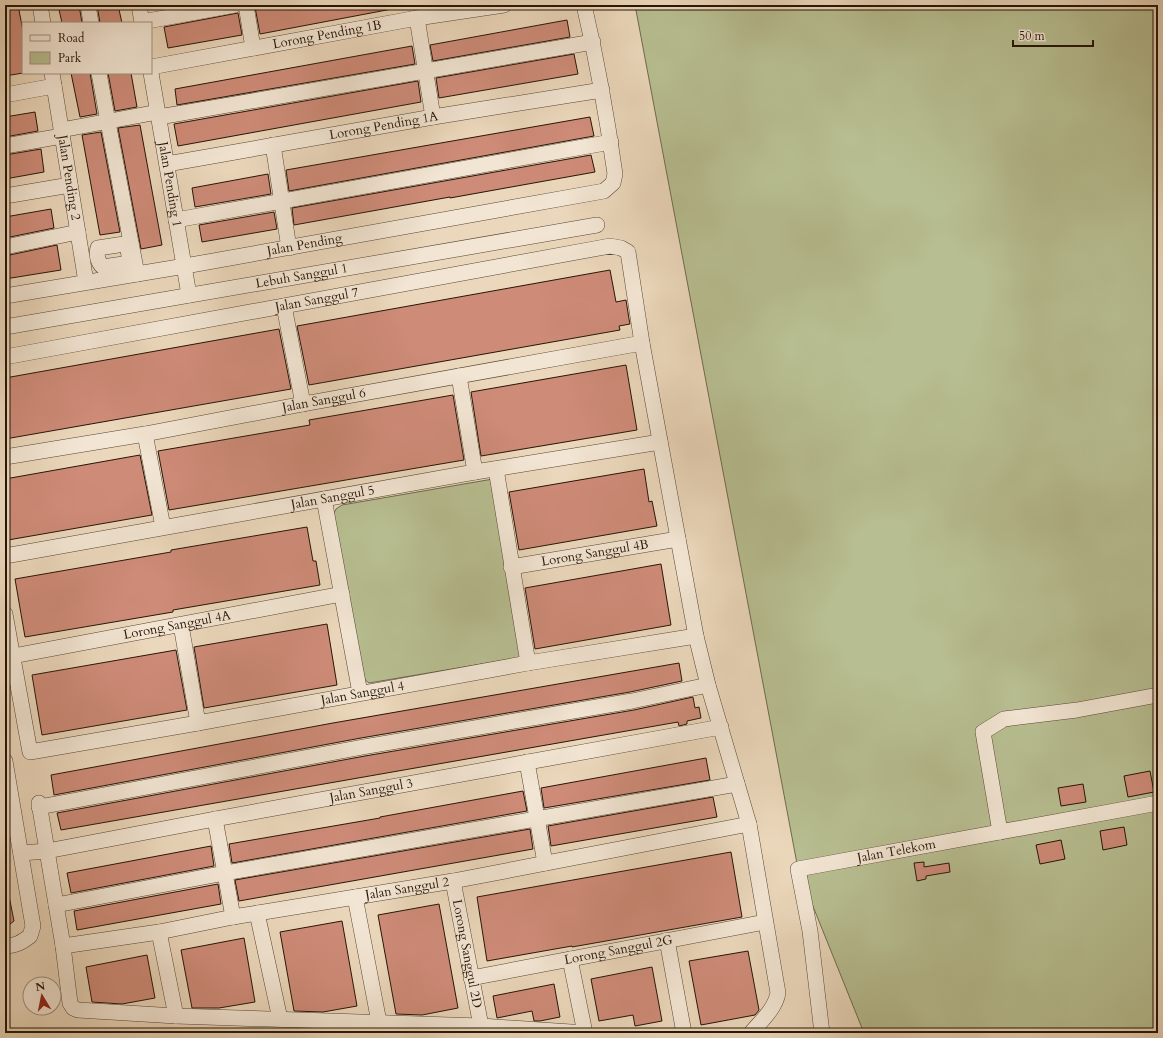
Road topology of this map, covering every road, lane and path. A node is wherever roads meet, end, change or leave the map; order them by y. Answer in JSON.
{"nodes":[{"id":1,"x":40,"y":5,"type":"edge"},
{"id":2,"x":88,"y":5,"type":"edge"},
{"id":3,"x":139,"y":5,"type":"edge"},
{"id":4,"x":235,"y":5,"type":"edge"},
{"id":5,"x":246,"y":5,"type":"edge"},
{"id":6,"x":504,"y":5,"type":"edge"},
{"id":7,"x":584,"y":5,"type":"edge"},
{"id":8,"x":417,"y":18,"type":"junction"},
{"id":9,"x":43,"y":22,"type":"edge"},
{"id":10,"x":91,"y":22,"type":"edge"},
{"id":11,"x":142,"y":22,"type":"edge"},
{"id":12,"x":593,"y":42,"type":"junction"},
{"id":13,"x":253,"y":48,"type":"junction"},
{"id":14,"x":152,"y":66,"type":"edge"},
{"id":15,"x":426,"y":71,"type":"junction"},
{"id":16,"x":99,"y":74,"type":"edge"},
{"id":17,"x":151,"y":74,"type":"edge"},
{"id":18,"x":53,"y":80,"type":"edge"},
{"id":19,"x":602,"y":90,"type":"junction"},
{"id":20,"x":5,"y":93,"type":"edge"},
{"id":21,"x":158,"y":115,"type":"junction"},
{"id":22,"x":433,"y":117,"type":"junction"},
{"id":23,"x":108,"y":122,"type":"junction"},
{"id":24,"x":62,"y":133,"type":"junction"},
{"id":25,"x":610,"y":142,"type":"junction"},
{"id":26,"x":273,"y":145,"type":"junction"},
{"id":27,"x":5,"y":146,"type":"edge"},
{"id":28,"x":167,"y":164,"type":"junction"},
{"id":29,"x":70,"y":185,"type":"junction"},
{"id":30,"x":5,"y":196,"type":"edge"},
{"id":31,"x":282,"y":201,"type":"junction"},
{"id":32,"x":176,"y":220,"type":"junction"},
{"id":33,"x":597,"y":225,"type":"dead end"},
{"id":34,"x":78,"y":232,"type":"junction"},
{"id":35,"x":5,"y":247,"type":"edge"},
{"id":36,"x":288,"y":248,"type":"junction"},
{"id":37,"x":185,"y":266,"type":"junction"},
{"id":38,"x":137,"y":274,"type":"junction"},
{"id":39,"x":86,"y":282,"type":"junction"},
{"id":40,"x":189,"y":295,"type":"junction"},
{"id":41,"x":5,"y":296,"type":"edge"},
{"id":42,"x":284,"y":306,"type":"junction"},
{"id":43,"x":5,"y":327,"type":"edge"},
{"id":44,"x":642,"y":343,"type":"junction"},
{"id":45,"x":5,"y":357,"type":"edge"},
{"id":46,"x":459,"y":376,"type":"junction"},
{"id":47,"x":303,"y":404,"type":"junction"},
{"id":48,"x":145,"y":434,"type":"junction"},
{"id":49,"x":660,"y":442,"type":"junction"},
{"id":50,"x":5,"y":457,"type":"edge"},
{"id":51,"x":496,"y":469,"type":"junction"},
{"id":52,"x":475,"y":472,"type":"junction"},
{"id":53,"x":324,"y":499,"type":"junction"},
{"id":54,"x":163,"y":528,"type":"junction"},
{"id":55,"x":678,"y":539,"type":"junction"},
{"id":56,"x":5,"y":556,"type":"edge"},
{"id":57,"x":511,"y":567,"type":"junction"},
{"id":58,"x":342,"y":594,"type":"junction"},
{"id":59,"x":5,"y":614,"type":"edge"},
{"id":60,"x":181,"y":625,"type":"junction"},
{"id":61,"x":696,"y":636,"type":"junction"},
{"id":62,"x":13,"y":656,"type":"junction"},
{"id":63,"x":528,"y":663,"type":"junction"},
{"id":64,"x":708,"y":685,"type":"junction"},
{"id":65,"x":360,"y":693,"type":"junction"},
{"id":66,"x":1158,"y":695,"type":"edge"},
{"id":67,"x":198,"y":723,"type":"junction"},
{"id":68,"x":721,"y":727,"type":"junction"},
{"id":69,"x":5,"y":761,"type":"edge"},
{"id":70,"x":527,"y":762,"type":"junction"},
{"id":71,"x":737,"y":784,"type":"junction"},
{"id":72,"x":1158,"y":803,"type":"edge"},
{"id":73,"x":10,"y":813,"type":"edge"},
{"id":74,"x":215,"y":819,"type":"junction"},
{"id":75,"x":537,"y":819,"type":"junction"},
{"id":76,"x":749,"y":824,"type":"junction"},
{"id":77,"x":1000,"y":832,"type":"junction"},
{"id":78,"x":47,"y":850,"type":"junction"},
{"id":79,"x":21,"y":853,"type":"junction"},
{"id":80,"x":545,"y":864,"type":"junction"},
{"id":81,"x":225,"y":873,"type":"junction"},
{"id":82,"x":453,"y":881,"type":"junction"},
{"id":83,"x":356,"y":897,"type":"junction"},
{"id":84,"x":56,"y":905,"type":"junction"},
{"id":85,"x":257,"y":913,"type":"junction"},
{"id":86,"x":233,"y":917,"type":"junction"},
{"id":87,"x":765,"y":922,"type":"junction"},
{"id":88,"x":159,"y":932,"type":"junction"},
{"id":89,"x":667,"y":940,"type":"junction"},
{"id":90,"x":9,"y":946,"type":"edge"},
{"id":91,"x":63,"y":946,"type":"junction"},
{"id":92,"x":570,"y":959,"type":"junction"},
{"id":93,"x":471,"y":978,"type":"junction"},
{"id":94,"x":176,"y":1016,"type":"junction"},
{"id":95,"x":280,"y":1019,"type":"junction"},
{"id":96,"x":379,"y":1022,"type":"junction"},
{"id":97,"x":481,"y":1026,"type":"junction"},
{"id":98,"x":585,"y":1033,"type":"edge"},
{"id":99,"x":684,"y":1033,"type":"edge"},
{"id":100,"x":750,"y":1033,"type":"edge"},
{"id":101,"x":822,"y":1033,"type":"edge"}],
"edges":[{"from":1,"to":9,"type":"street"},
{"from":2,"to":10,"type":"street"},
{"from":3,"to":11,"type":"street"},
{"from":4,"to":11,"type":"street"},
{"from":5,"to":13,"type":"street"},
{"from":6,"to":8,"type":"street","name":"Lorong Pending 1B"},
{"from":7,"to":12,"type":"street"},
{"from":8,"to":13,"type":"street","name":"Lorong Pending 1B"},
{"from":8,"to":15,"type":"street"},
{"from":12,"to":15,"type":"street"},
{"from":12,"to":19,"type":"street"},
{"from":13,"to":14,"type":"street","name":"Lorong Pending 1B"},
{"from":15,"to":21,"type":"street"},
{"from":15,"to":22,"type":"street"},
{"from":16,"to":23,"type":"street"},
{"from":17,"to":21,"type":"street","name":"Jalan Pending 1"},
{"from":18,"to":20,"type":"street"},
{"from":18,"to":24,"type":"street","name":"Jalan Pending 2"},
{"from":19,"to":22,"type":"street","name":"Lorong Pending 1A"},
{"from":19,"to":25,"type":"street"},
{"from":21,"to":23,"type":"street"},
{"from":21,"to":28,"type":"street","name":"Jalan Pending 1"},
{"from":22,"to":26,"type":"street","name":"Lorong Pending 1A"},
{"from":23,"to":24,"type":"street"},
{"from":23,"to":38,"type":"street"},
{"from":24,"to":27,"type":"street"},
{"from":24,"to":29,"type":"street","name":"Jalan Pending 2"},
{"from":25,"to":31,"type":"street"},
{"from":25,"to":36,"type":"street","name":"Jalan Pending"},
{"from":26,"to":28,"type":"street","name":"Lorong Pending 1A"},
{"from":26,"to":31,"type":"street"},
{"from":28,"to":32,"type":"street","name":"Jalan Pending 1"},
{"from":29,"to":30,"type":"street"},
{"from":29,"to":34,"type":"street","name":"Jalan Pending 2"},
{"from":31,"to":32,"type":"street"},
{"from":31,"to":36,"type":"street"},
{"from":32,"to":37,"type":"street","name":"Jalan Pending 1"},
{"from":33,"to":40,"type":"street","name":"Lebuh Sanggul 1"},
{"from":34,"to":35,"type":"street"},
{"from":34,"to":39,"type":"street","name":"Jalan Pending 2"},
{"from":36,"to":37,"type":"street","name":"Jalan Pending"},
{"from":37,"to":38,"type":"street","name":"Jalan Pending"},
{"from":37,"to":40,"type":"street","name":"Jalan Pending 1"},
{"from":38,"to":39,"type":"street","name":"Jalan Pending"},
{"from":39,"to":41,"type":"street","name":"Jalan Pending"},
{"from":40,"to":43,"type":"street","name":"Lebuh Sanggul 1"},
{"from":42,"to":44,"type":"street","name":"Jalan Sanggul 7"},
{"from":42,"to":45,"type":"street","name":"Jalan Sanggul 7"},
{"from":42,"to":47,"type":"street"},
{"from":44,"to":46,"type":"street","name":"Jalan Sanggul 6"},
{"from":44,"to":49,"type":"street"},
{"from":46,"to":47,"type":"street","name":"Jalan Sanggul 6"},
{"from":46,"to":52,"type":"street"},
{"from":47,"to":48,"type":"street","name":"Jalan Sanggul 6"},
{"from":48,"to":50,"type":"street","name":"Jalan Sanggul 6"},
{"from":48,"to":54,"type":"street"},
{"from":49,"to":51,"type":"street","name":"Jalan Sanggul 5"},
{"from":49,"to":55,"type":"street"},
{"from":51,"to":52,"type":"street","name":"Jalan Sanggul 5"},
{"from":51,"to":57,"type":"street"},
{"from":52,"to":53,"type":"street","name":"Jalan Sanggul 5"},
{"from":53,"to":54,"type":"street","name":"Jalan Sanggul 5"},
{"from":53,"to":58,"type":"street"},
{"from":54,"to":56,"type":"street","name":"Jalan Sanggul 5"},
{"from":55,"to":57,"type":"street","name":"Lorong Sanggul 4B"},
{"from":55,"to":61,"type":"street"},
{"from":57,"to":63,"type":"street"},
{"from":58,"to":60,"type":"street","name":"Lorong Sanggul 4A"},
{"from":58,"to":65,"type":"street"},
{"from":59,"to":62,"type":"street"},
{"from":60,"to":62,"type":"street","name":"Lorong Sanggul 4A"},
{"from":60,"to":67,"type":"street"},
{"from":61,"to":63,"type":"street","name":"Jalan Sanggul 4"},
{"from":61,"to":64,"type":"street"},
{"from":62,"to":67,"type":"street","name":"Jalan Sanggul 4"},
{"from":63,"to":65,"type":"street","name":"Jalan Sanggul 4"},
{"from":64,"to":68,"type":"street"},
{"from":64,"to":78,"type":"street"},
{"from":65,"to":67,"type":"street","name":"Jalan Sanggul 4"},
{"from":66,"to":77,"type":"street"},
{"from":68,"to":70,"type":"street","name":"Jalan Sanggul 3"},
{"from":68,"to":71,"type":"street"},
{"from":69,"to":73,"type":"street"},
{"from":70,"to":74,"type":"street","name":"Jalan Sanggul 3"},
{"from":70,"to":75,"type":"street"},
{"from":71,"to":75,"type":"street"},
{"from":71,"to":76,"type":"street"},
{"from":72,"to":77,"type":"street","name":"Jalan Telekom"},
{"from":73,"to":79,"type":"street"},
{"from":74,"to":78,"type":"street","name":"Jalan Sanggul 3"},
{"from":74,"to":81,"type":"street"},
{"from":75,"to":80,"type":"street"},
{"from":75,"to":81,"type":"street"},
{"from":76,"to":80,"type":"street","name":"Jalan Sanggul 2"},
{"from":76,"to":87,"type":"street"},
{"from":77,"to":101,"type":"street","name":"Jalan Telekom"},
{"from":78,"to":79,"type":"street","name":"Jalan Sanggul 3"},
{"from":78,"to":84,"type":"street"},
{"from":79,"to":90,"type":"street"},
{"from":80,"to":82,"type":"street","name":"Jalan Sanggul 2"},
{"from":81,"to":84,"type":"street"},
{"from":81,"to":86,"type":"street"},
{"from":82,"to":83,"type":"street","name":"Jalan Sanggul 2"},
{"from":82,"to":93,"type":"street","name":"Lorong Sanggul 2D"},
{"from":83,"to":85,"type":"street","name":"Jalan Sanggul 2"},
{"from":83,"to":96,"type":"street"},
{"from":84,"to":91,"type":"street"},
{"from":85,"to":86,"type":"street","name":"Jalan Sanggul 2"},
{"from":85,"to":95,"type":"street"},
{"from":86,"to":88,"type":"street","name":"Jalan Sanggul 2"},
{"from":87,"to":89,"type":"street","name":"Lorong Sanggul 2G"},
{"from":87,"to":100,"type":"street"},
{"from":88,"to":91,"type":"street","name":"Jalan Sanggul 2"},
{"from":88,"to":94,"type":"street"},
{"from":89,"to":92,"type":"street","name":"Lorong Sanggul 2G"},
{"from":89,"to":99,"type":"street"},
{"from":91,"to":94,"type":"street"},
{"from":92,"to":93,"type":"street","name":"Lorong Sanggul 2G"},
{"from":92,"to":98,"type":"street"},
{"from":93,"to":97,"type":"street","name":"Lorong Sanggul 2D"},
{"from":94,"to":95,"type":"street"},
{"from":95,"to":96,"type":"street"},
{"from":96,"to":97,"type":"street"},
{"from":97,"to":98,"type":"street"}]}
